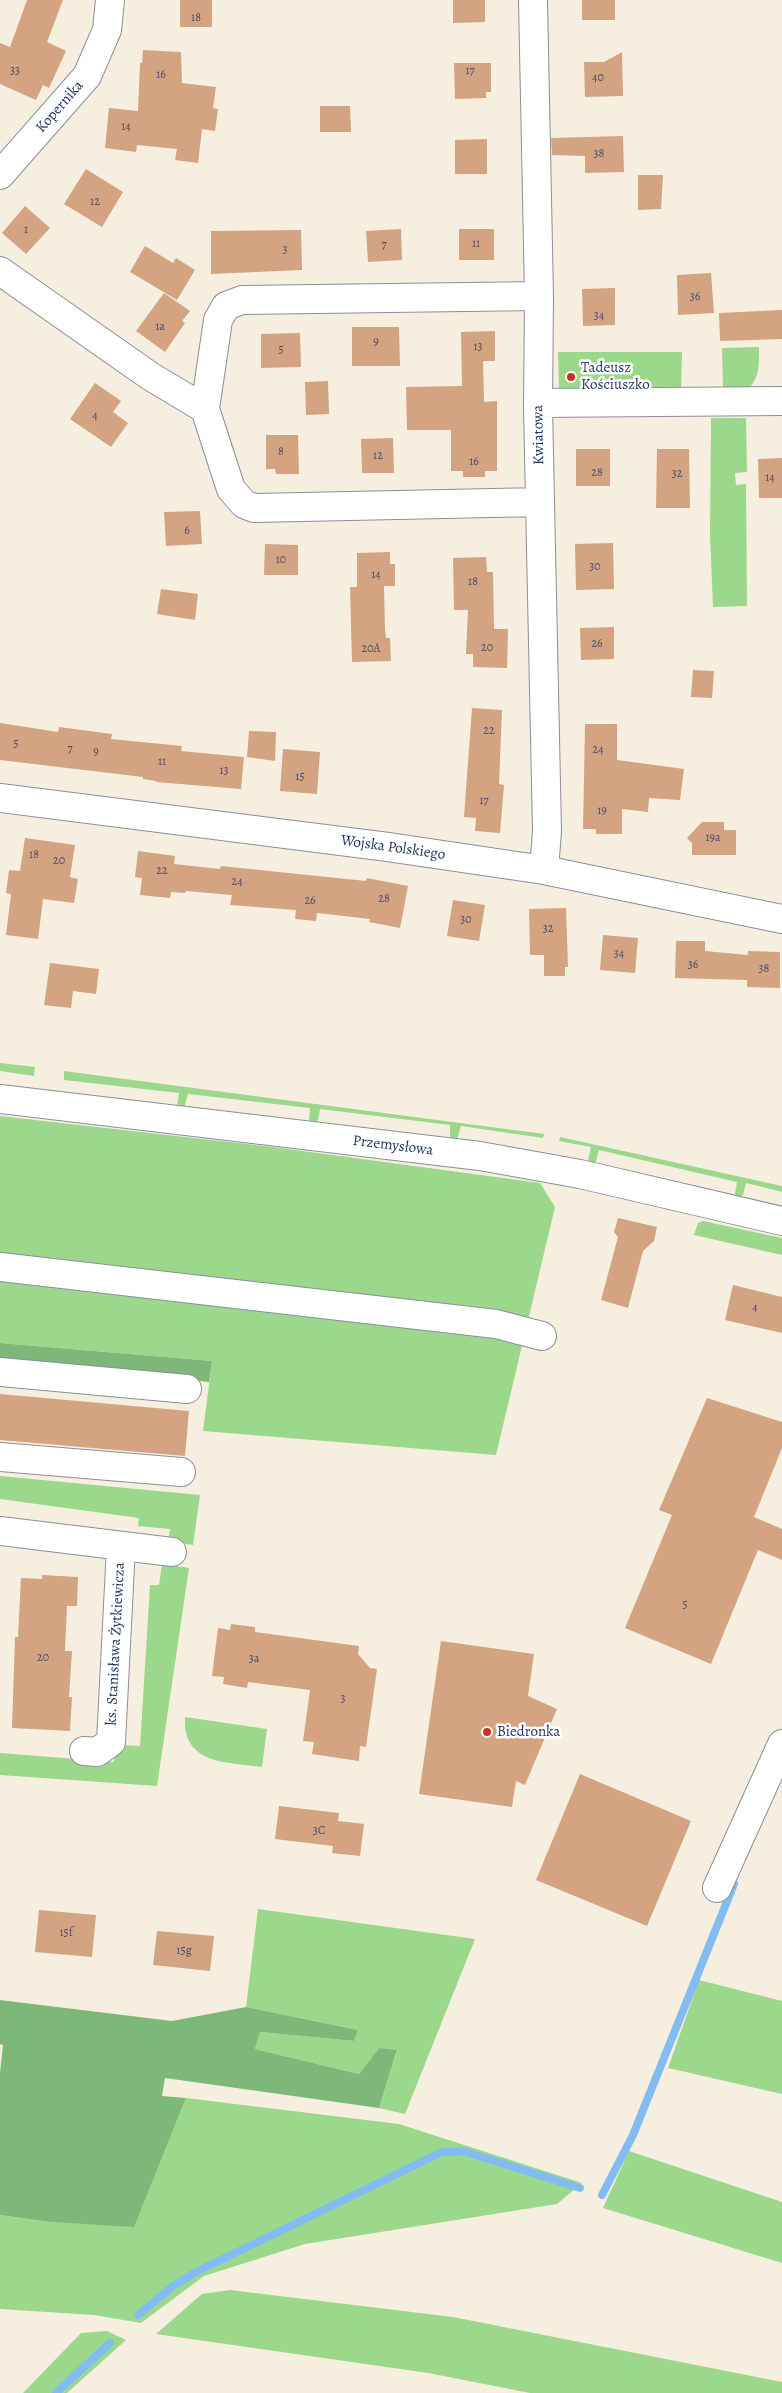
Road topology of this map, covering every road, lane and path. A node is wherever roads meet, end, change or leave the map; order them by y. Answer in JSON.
{"nodes":[{"id":1,"x":110,"y":0,"type":"edge"},
{"id":2,"x":533,"y":0,"type":"edge"},
{"id":3,"x":0,"y":175,"type":"edge"},
{"id":4,"x":0,"y":271,"type":"edge"},
{"id":5,"x":539,"y":296,"type":"junction"},
{"id":6,"x":782,"y":402,"type":"edge"},
{"id":7,"x":538,"y":404,"type":"junction"},
{"id":8,"x":205,"y":409,"type":"junction"},
{"id":9,"x":540,"y":502,"type":"junction"},
{"id":10,"x":0,"y":798,"type":"edge"},
{"id":11,"x":544,"y":870,"type":"junction"},
{"id":12,"x":782,"y":918,"type":"edge"},
{"id":13,"x":0,"y":1099,"type":"edge"},
{"id":14,"x":782,"y":1221,"type":"edge"},
{"id":15,"x":0,"y":1267,"type":"edge"},
{"id":16,"x":542,"y":1336,"type":"dead end"},
{"id":17,"x":0,"y":1372,"type":"edge"},
{"id":18,"x":187,"y":1389,"type":"dead end"},
{"id":19,"x":0,"y":1457,"type":"edge"},
{"id":20,"x":181,"y":1472,"type":"dead end"},
{"id":21,"x":0,"y":1531,"type":"edge"},
{"id":22,"x":121,"y":1547,"type":"junction"},
{"id":23,"x":172,"y":1552,"type":"dead end"},
{"id":24,"x":782,"y":1744,"type":"edge"},
{"id":25,"x":84,"y":1751,"type":"dead end"},
{"id":26,"x":717,"y":1888,"type":"dead end"}],
"edges":[{"from":1,"to":3,"type":"street","name":"Kopernika"},
{"from":2,"to":5,"type":"street","name":"Kwiatowa"},
{"from":4,"to":8,"type":"street"},
{"from":5,"to":7,"type":"street","name":"Kwiatowa"},
{"from":5,"to":8,"type":"street"},
{"from":6,"to":7,"type":"street"},
{"from":7,"to":9,"type":"street","name":"Kwiatowa"},
{"from":8,"to":9,"type":"street"},
{"from":9,"to":11,"type":"street","name":"Kwiatowa"},
{"from":10,"to":11,"type":"street","name":"Wojska Polskiego"},
{"from":11,"to":12,"type":"street","name":"Wojska Polskiego"},
{"from":13,"to":14,"type":"street","name":"Przemysłowa"},
{"from":15,"to":16,"type":"street"},
{"from":17,"to":18,"type":"street"},
{"from":19,"to":20,"type":"street"},
{"from":21,"to":22,"type":"street","name":"ks. Stanisława Żytkiewicza"},
{"from":22,"to":23,"type":"street","name":"ks. Stanisława Żytkiewicza"},
{"from":22,"to":25,"type":"street","name":"ks. Stanisława Żytkiewicza"},
{"from":24,"to":26,"type":"street"}]}
